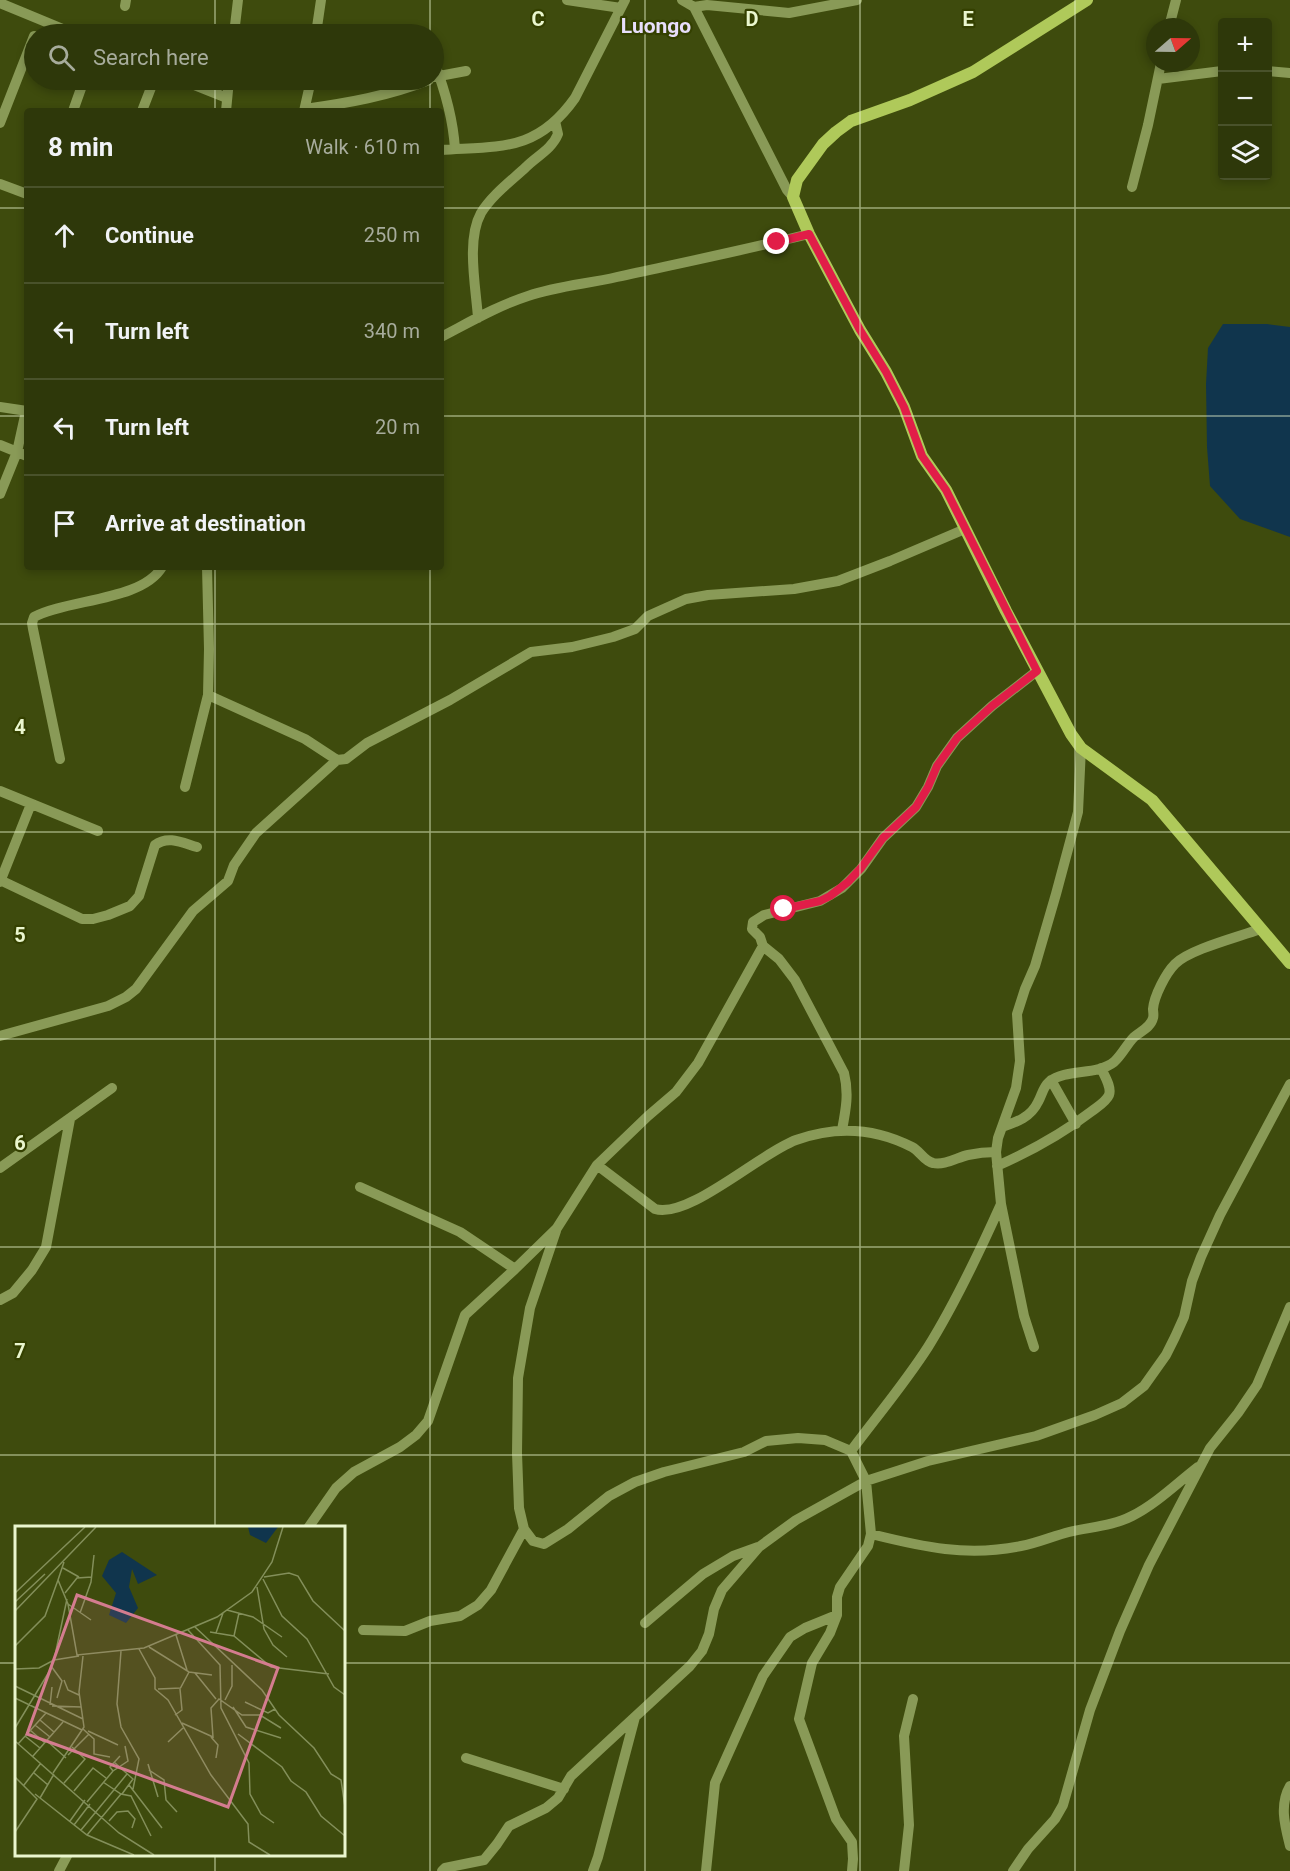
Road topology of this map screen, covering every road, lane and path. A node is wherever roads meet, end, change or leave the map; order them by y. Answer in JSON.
{"nodes":[{"id":1,"x":238,"y":0,"type":"edge"},
{"id":2,"x":321,"y":0,"type":"edge"},
{"id":3,"x":567,"y":0,"type":"edge"},
{"id":4,"x":682,"y":0,"type":"edge"},
{"id":5,"x":857,"y":0,"type":"edge"},
{"id":6,"x":1087,"y":0,"type":"edge"},
{"id":7,"x":1176,"y":0,"type":"edge"},
{"id":8,"x":0,"y":3,"type":"edge"},
{"id":9,"x":623,"y":4,"type":"edge"},
{"id":10,"x":694,"y":7,"type":"junction"},
{"id":11,"x":1171,"y":18,"type":"edge"},
{"id":12,"x":41,"y":20,"type":"junction"},
{"id":13,"x":39,"y":24,"type":"edge"},
{"id":14,"x":51,"y":24,"type":"edge"},
{"id":15,"x":235,"y":24,"type":"edge"},
{"id":16,"x":317,"y":24,"type":"edge"},
{"id":17,"x":24,"y":63,"type":"edge"},
{"id":18,"x":466,"y":71,"type":"dead end"},
{"id":19,"x":1272,"y":71,"type":"edge"},
{"id":20,"x":1159,"y":72,"type":"edge"},
{"id":21,"x":1218,"y":72,"type":"edge"},
{"id":22,"x":1290,"y":73,"type":"edge"},
{"id":23,"x":444,"y":76,"type":"edge"},
{"id":24,"x":1158,"y":79,"type":"junction"},
{"id":25,"x":80,"y":90,"type":"edge"},
{"id":26,"x":150,"y":90,"type":"edge"},
{"id":27,"x":199,"y":90,"type":"edge"},
{"id":28,"x":229,"y":90,"type":"edge"},
{"id":29,"x":309,"y":90,"type":"edge"},
{"id":30,"x":400,"y":90,"type":"edge"},
{"id":31,"x":439,"y":90,"type":"edge"},
{"id":32,"x":229,"y":107,"type":"edge"},
{"id":33,"x":74,"y":108,"type":"edge"},
{"id":34,"x":143,"y":108,"type":"edge"},
{"id":35,"x":304,"y":108,"type":"edge"},
{"id":36,"x":316,"y":108,"type":"edge"},
{"id":37,"x":555,"y":121,"type":"junction"},
{"id":38,"x":0,"y":123,"type":"edge"},
{"id":39,"x":455,"y":149,"type":"junction"},
{"id":40,"x":444,"y":150,"type":"edge"},
{"id":41,"x":1,"y":187,"type":"edge"},
{"id":42,"x":1132,"y":187,"type":"dead end"},
{"id":43,"x":24,"y":193,"type":"edge"},
{"id":44,"x":793,"y":196,"type":"junction"},
{"id":45,"x":809,"y":234,"type":"junction"},
{"id":46,"x":478,"y":318,"type":"junction"},
{"id":47,"x":444,"y":335,"type":"edge"},
{"id":48,"x":0,"y":407,"type":"edge"},
{"id":49,"x":24,"y":411,"type":"edge"},
{"id":50,"x":24,"y":432,"type":"edge"},
{"id":51,"x":0,"y":445,"type":"edge"},
{"id":52,"x":22,"y":454,"type":"edge"},
{"id":53,"x":0,"y":494,"type":"edge"},
{"id":54,"x":965,"y":529,"type":"junction"},
{"id":55,"x":160,"y":570,"type":"edge"},
{"id":56,"x":207,"y":570,"type":"edge"},
{"id":57,"x":1037,"y":671,"type":"junction"},
{"id":58,"x":208,"y":695,"type":"junction"},
{"id":59,"x":1081,"y":748,"type":"junction"},
{"id":60,"x":60,"y":759,"type":"dead end"},
{"id":61,"x":337,"y":760,"type":"junction"},
{"id":62,"x":185,"y":787,"type":"dead end"},
{"id":63,"x":0,"y":791,"type":"edge"},
{"id":64,"x":31,"y":804,"type":"junction"},
{"id":65,"x":98,"y":831,"type":"dead end"},
{"id":66,"x":197,"y":847,"type":"dead end"},
{"id":67,"x":0,"y":881,"type":"edge"},
{"id":68,"x":1260,"y":929,"type":"junction"},
{"id":69,"x":763,"y":946,"type":"junction"},
{"id":70,"x":1290,"y":963,"type":"edge"},
{"id":71,"x":0,"y":1036,"type":"edge"},
{"id":72,"x":1101,"y":1068,"type":"junction"},
{"id":73,"x":1052,"y":1080,"type":"junction"},
{"id":74,"x":1290,"y":1084,"type":"edge"},
{"id":75,"x":112,"y":1088,"type":"dead end"},
{"id":76,"x":70,"y":1119,"type":"junction"},
{"id":77,"x":1076,"y":1124,"type":"junction"},
{"id":78,"x":1002,"y":1127,"type":"junction"},
{"id":79,"x":842,"y":1130,"type":"junction"},
{"id":80,"x":996,"y":1152,"type":"junction"},
{"id":81,"x":597,"y":1165,"type":"junction"},
{"id":82,"x":997,"y":1166,"type":"junction"},
{"id":83,"x":0,"y":1168,"type":"edge"},
{"id":84,"x":360,"y":1187,"type":"dead end"},
{"id":85,"x":1001,"y":1204,"type":"junction"},
{"id":86,"x":557,"y":1228,"type":"junction"},
{"id":87,"x":515,"y":1269,"type":"junction"},
{"id":88,"x":0,"y":1300,"type":"edge"},
{"id":89,"x":1290,"y":1307,"type":"edge"},
{"id":90,"x":1034,"y":1347,"type":"dead end"},
{"id":91,"x":851,"y":1450,"type":"junction"},
{"id":92,"x":1201,"y":1465,"type":"junction"},
{"id":93,"x":866,"y":1481,"type":"junction"},
{"id":94,"x":309,"y":1526,"type":"edge"},
{"id":95,"x":524,"y":1529,"type":"junction"},
{"id":96,"x":871,"y":1534,"type":"junction"},
{"id":97,"x":759,"y":1547,"type":"junction"},
{"id":98,"x":837,"y":1615,"type":"junction"},
{"id":99,"x":645,"y":1623,"type":"dead end"},
{"id":100,"x":363,"y":1630,"type":"dead end"},
{"id":101,"x":913,"y":1699,"type":"dead end"},
{"id":102,"x":635,"y":1716,"type":"junction"},
{"id":103,"x":466,"y":1758,"type":"dead end"},
{"id":104,"x":1290,"y":1786,"type":"edge"},
{"id":105,"x":564,"y":1789,"type":"junction"},
{"id":106,"x":1290,"y":1846,"type":"edge"},
{"id":107,"x":67,"y":1856,"type":"edge"},
{"id":108,"x":59,"y":1871,"type":"edge"},
{"id":109,"x":442,"y":1871,"type":"edge"},
{"id":110,"x":593,"y":1871,"type":"edge"},
{"id":111,"x":706,"y":1871,"type":"edge"},
{"id":112,"x":852,"y":1871,"type":"edge"},
{"id":113,"x":904,"y":1871,"type":"edge"},
{"id":114,"x":1013,"y":1871,"type":"edge"}],
"edges":[{"from":1,"to":15,"type":"street"},
{"from":2,"to":16,"type":"street"},
{"from":3,"to":9,"type":"street"},
{"from":4,"to":10,"type":"street"},
{"from":5,"to":10,"type":"street"},
{"from":6,"to":44,"type":"street"},
{"from":7,"to":11,"type":"street"},
{"from":8,"to":12,"type":"street"},
{"from":9,"to":37,"type":"street"},
{"from":10,"to":44,"type":"street"},
{"from":12,"to":13,"type":"street"},
{"from":12,"to":14,"type":"street"},
{"from":17,"to":38,"type":"street"},
{"from":18,"to":23,"type":"street"},
{"from":19,"to":22,"type":"street"},
{"from":20,"to":24,"type":"street"},
{"from":21,"to":24,"type":"street"},
{"from":24,"to":42,"type":"street"},
{"from":25,"to":33,"type":"street"},
{"from":26,"to":34,"type":"street"},
{"from":27,"to":32,"type":"street"},
{"from":28,"to":32,"type":"street"},
{"from":29,"to":35,"type":"street"},
{"from":30,"to":36,"type":"street"},
{"from":31,"to":39,"type":"street"},
{"from":37,"to":39,"type":"street"},
{"from":37,"to":46,"type":"street"},
{"from":39,"to":40,"type":"street"},
{"from":41,"to":43,"type":"street"},
{"from":44,"to":45,"type":"street"},
{"from":45,"to":46,"type":"street"},
{"from":45,"to":54,"type":"street"},
{"from":46,"to":47,"type":"street"},
{"from":48,"to":49,"type":"street"},
{"from":50,"to":52,"type":"street"},
{"from":51,"to":52,"type":"street"},
{"from":52,"to":53,"type":"street"},
{"from":54,"to":57,"type":"street"},
{"from":54,"to":61,"type":"street"},
{"from":55,"to":60,"type":"street"},
{"from":56,"to":58,"type":"street"},
{"from":57,"to":59,"type":"street"},
{"from":57,"to":69,"type":"street"},
{"from":58,"to":61,"type":"street"},
{"from":58,"to":62,"type":"street"},
{"from":59,"to":68,"type":"street"},
{"from":59,"to":78,"type":"street"},
{"from":61,"to":71,"type":"street"},
{"from":63,"to":64,"type":"street"},
{"from":64,"to":65,"type":"street"},
{"from":64,"to":67,"type":"street"},
{"from":66,"to":67,"type":"street"},
{"from":68,"to":70,"type":"street"},
{"from":68,"to":72,"type":"street"},
{"from":69,"to":79,"type":"street"},
{"from":69,"to":81,"type":"street"},
{"from":72,"to":73,"type":"street"},
{"from":72,"to":77,"type":"street"},
{"from":73,"to":77,"type":"street"},
{"from":73,"to":78,"type":"street"},
{"from":74,"to":93,"type":"street"},
{"from":75,"to":76,"type":"street"},
{"from":76,"to":83,"type":"street"},
{"from":76,"to":88,"type":"street"},
{"from":77,"to":82,"type":"street"},
{"from":78,"to":80,"type":"street"},
{"from":79,"to":80,"type":"street"},
{"from":79,"to":81,"type":"street"},
{"from":80,"to":82,"type":"street"},
{"from":81,"to":86,"type":"street"},
{"from":82,"to":85,"type":"street"},
{"from":84,"to":87,"type":"street"},
{"from":85,"to":90,"type":"street"},
{"from":85,"to":91,"type":"street"},
{"from":86,"to":87,"type":"street"},
{"from":86,"to":95,"type":"street"},
{"from":87,"to":94,"type":"street"},
{"from":89,"to":92,"type":"street"},
{"from":91,"to":93,"type":"street"},
{"from":91,"to":95,"type":"street"},
{"from":92,"to":96,"type":"street"},
{"from":92,"to":114,"type":"street"},
{"from":93,"to":96,"type":"street"},
{"from":93,"to":97,"type":"street"},
{"from":95,"to":100,"type":"street"},
{"from":96,"to":98,"type":"street"},
{"from":97,"to":99,"type":"street"},
{"from":97,"to":102,"type":"street"},
{"from":98,"to":111,"type":"street"},
{"from":98,"to":112,"type":"street"},
{"from":101,"to":113,"type":"street"},
{"from":102,"to":105,"type":"street"},
{"from":102,"to":110,"type":"street"},
{"from":103,"to":105,"type":"street"},
{"from":104,"to":106,"type":"street"},
{"from":105,"to":109,"type":"street"},
{"from":107,"to":108,"type":"street"}]}
